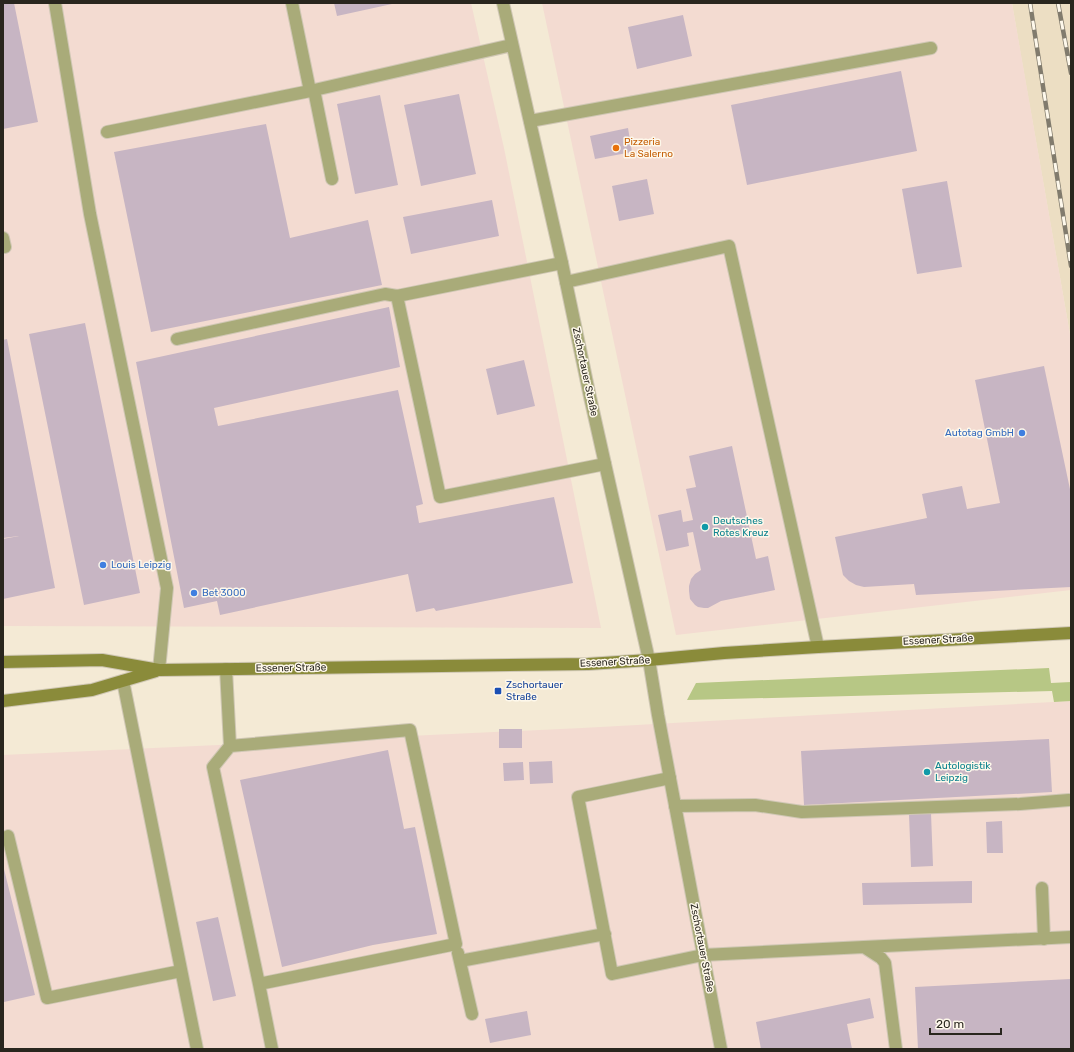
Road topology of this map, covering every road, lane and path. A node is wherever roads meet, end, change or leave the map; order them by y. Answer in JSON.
{"nodes":[{"id":1,"x":55,"y":3,"type":"edge"},
{"id":2,"x":292,"y":3,"type":"edge"},
{"id":3,"x":503,"y":3,"type":"edge"},
{"id":4,"x":512,"y":45,"type":"junction"},
{"id":5,"x":931,"y":48,"type":"dead end"},
{"id":6,"x":312,"y":91,"type":"junction"},
{"id":7,"x":530,"y":121,"type":"junction"},
{"id":8,"x":107,"y":132,"type":"dead end"},
{"id":9,"x":332,"y":179,"type":"dead end"},
{"id":10,"x":562,"y":263,"type":"junction"},
{"id":11,"x":566,"y":282,"type":"junction"},
{"id":12,"x":397,"y":296,"type":"junction"},
{"id":13,"x":177,"y":339,"type":"dead end"},
{"id":14,"x":605,"y":464,"type":"junction"},
{"id":15,"x":1071,"y":633,"type":"edge"},
{"id":16,"x":818,"y":647,"type":"junction"},
{"id":17,"x":649,"y":660,"type":"junction"},
{"id":18,"x":3,"y":662,"type":"edge"},
{"id":19,"x":226,"y":669,"type":"junction"},
{"id":20,"x":159,"y":670,"type":"junction"},
{"id":21,"x":123,"y":681,"type":"junction"},
{"id":22,"x":3,"y":702,"type":"edge"},
{"id":23,"x":230,"y":746,"type":"junction"},
{"id":24,"x":670,"y":778,"type":"junction"},
{"id":25,"x":1069,"y":800,"type":"dead end"},
{"id":26,"x":675,"y":806,"type":"junction"},
{"id":27,"x":8,"y":836,"type":"dead end"},
{"id":28,"x":1042,"y":888,"type":"dead end"},
{"id":29,"x":604,"y":934,"type":"junction"},
{"id":30,"x":1071,"y":937,"type":"edge"},
{"id":31,"x":1044,"y":938,"type":"junction"},
{"id":32,"x":456,"y":944,"type":"junction"},
{"id":33,"x":864,"y":947,"type":"junction"},
{"id":34,"x":704,"y":955,"type":"junction"},
{"id":35,"x":460,"y":961,"type":"junction"},
{"id":36,"x":181,"y":971,"type":"junction"},
{"id":37,"x":259,"y":984,"type":"junction"},
{"id":38,"x":472,"y":1014,"type":"dead end"},
{"id":39,"x":197,"y":1049,"type":"edge"},
{"id":40,"x":272,"y":1049,"type":"edge"},
{"id":41,"x":721,"y":1049,"type":"edge"},
{"id":42,"x":896,"y":1049,"type":"edge"}],
"edges":[{"from":1,"to":20,"type":"street"},
{"from":2,"to":6,"type":"street"},
{"from":3,"to":4,"type":"street","name":"Zschortauer Straße"},
{"from":4,"to":6,"type":"street"},
{"from":4,"to":7,"type":"street","name":"Zschortauer Straße"},
{"from":5,"to":7,"type":"street"},
{"from":6,"to":8,"type":"street"},
{"from":6,"to":9,"type":"street"},
{"from":7,"to":10,"type":"street","name":"Zschortauer Straße"},
{"from":10,"to":11,"type":"street","name":"Zschortauer Straße"},
{"from":10,"to":12,"type":"street"},
{"from":11,"to":14,"type":"street","name":"Zschortauer Straße"},
{"from":11,"to":16,"type":"street"},
{"from":12,"to":13,"type":"street"},
{"from":12,"to":14,"type":"street"},
{"from":14,"to":17,"type":"street","name":"Zschortauer Straße"},
{"from":15,"to":16,"type":"main road","name":"Essener Straße"},
{"from":16,"to":17,"type":"main road","name":"Essener Straße"},
{"from":17,"to":19,"type":"main road","name":"Essener Straße"},
{"from":17,"to":24,"type":"street","name":"Zschortauer Straße"},
{"from":18,"to":20,"type":"main road","name":"Essener Straße"},
{"from":19,"to":20,"type":"main road","name":"Essener Straße"},
{"from":19,"to":23,"type":"street"},
{"from":20,"to":21,"type":"main road","name":"Essener Straße"},
{"from":21,"to":22,"type":"main road","name":"Essener Straße"},
{"from":21,"to":36,"type":"street"},
{"from":23,"to":32,"type":"street"},
{"from":23,"to":37,"type":"street"},
{"from":24,"to":26,"type":"street","name":"Zschortauer Straße"},
{"from":24,"to":29,"type":"street"},
{"from":25,"to":26,"type":"street"},
{"from":26,"to":34,"type":"street","name":"Zschortauer Straße"},
{"from":27,"to":36,"type":"street"},
{"from":28,"to":31,"type":"street"},
{"from":29,"to":34,"type":"street"},
{"from":29,"to":35,"type":"street"},
{"from":30,"to":31,"type":"street"},
{"from":31,"to":33,"type":"street"},
{"from":32,"to":35,"type":"street"},
{"from":32,"to":37,"type":"street"},
{"from":33,"to":34,"type":"street"},
{"from":33,"to":42,"type":"street"},
{"from":34,"to":41,"type":"street","name":"Zschortauer Straße"},
{"from":35,"to":38,"type":"street"},
{"from":36,"to":39,"type":"street"},
{"from":37,"to":40,"type":"street"}]}
